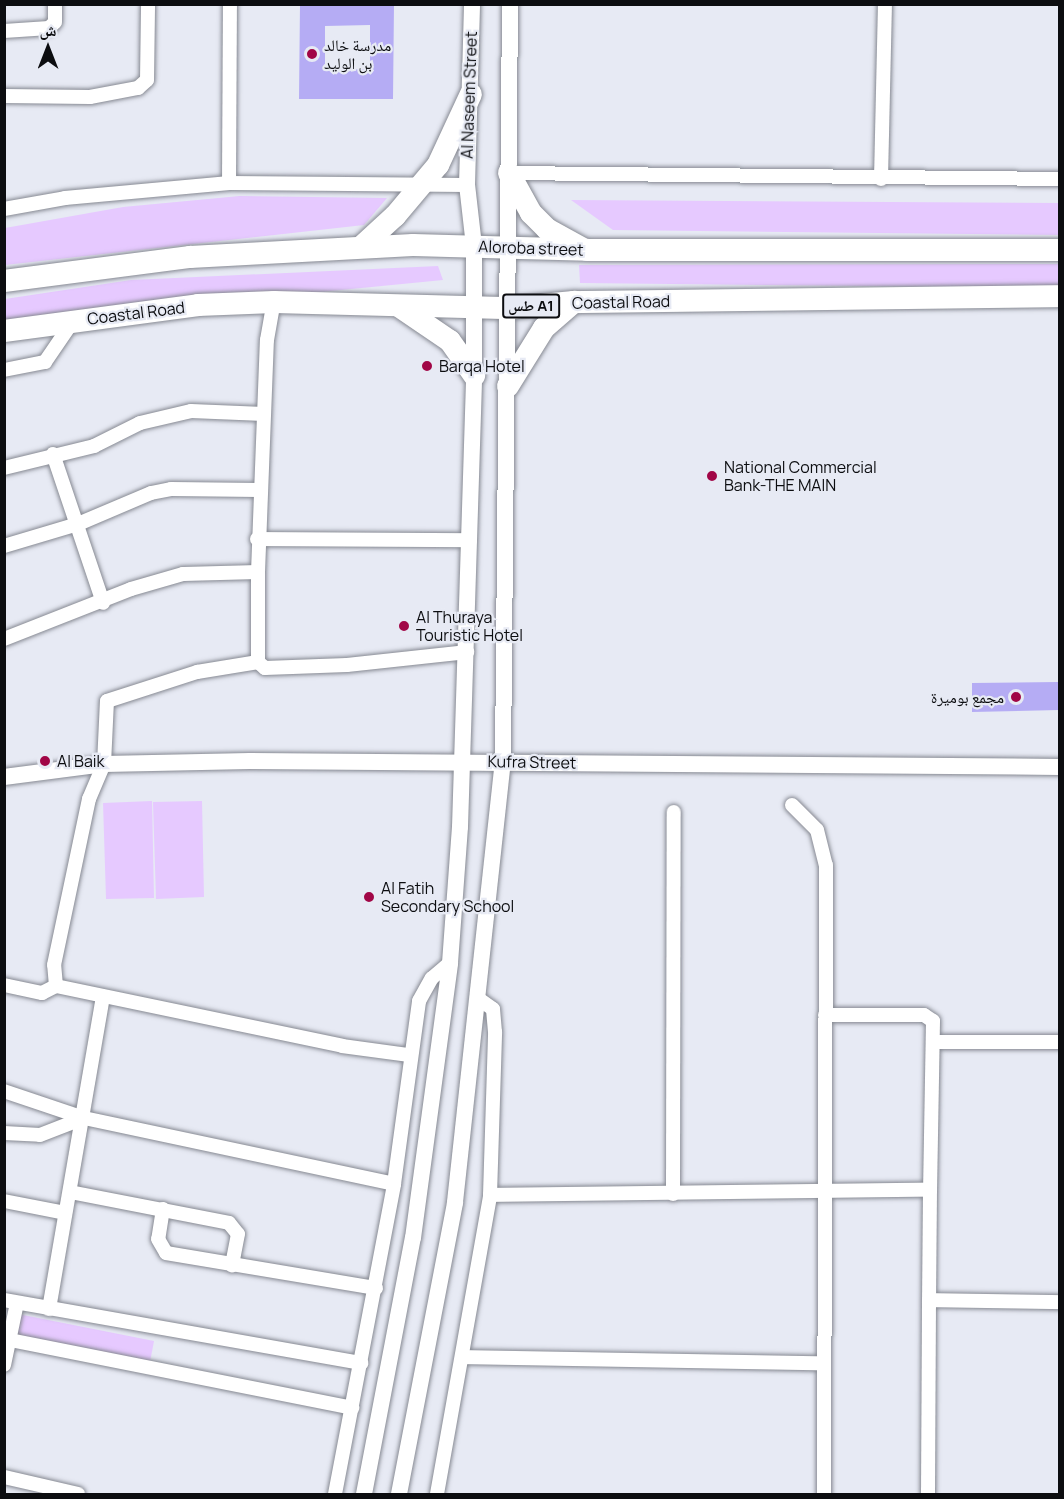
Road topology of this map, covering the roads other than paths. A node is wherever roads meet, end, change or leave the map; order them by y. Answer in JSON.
{"nodes":[{"id":1,"x":56,"y":4,"type":"edge"},
{"id":2,"x":148,"y":4,"type":"edge"},
{"id":3,"x":230,"y":4,"type":"edge"},
{"id":4,"x":472,"y":4,"type":"edge"},
{"id":5,"x":510,"y":4,"type":"edge"},
{"id":6,"x":885,"y":4,"type":"edge"},
{"id":7,"x":4,"y":32,"type":"edge"},
{"id":8,"x":471,"y":94,"type":"junction"},
{"id":9,"x":4,"y":96,"type":"edge"},
{"id":10,"x":508,"y":173,"type":"junction"},
{"id":11,"x":881,"y":179,"type":"junction"},
{"id":12,"x":1059,"y":179,"type":"edge"},
{"id":13,"x":229,"y":183,"type":"junction"},
{"id":14,"x":423,"y":185,"type":"junction"},
{"id":15,"x":467,"y":185,"type":"junction"},
{"id":16,"x":4,"y":209,"type":"edge"},
{"id":17,"x":474,"y":246,"type":"junction"},
{"id":18,"x":361,"y":247,"type":"junction"},
{"id":19,"x":509,"y":247,"type":"junction"},
{"id":20,"x":588,"y":250,"type":"junction"},
{"id":21,"x":1059,"y":250,"type":"edge"},
{"id":22,"x":4,"y":281,"type":"edge"},
{"id":23,"x":1059,"y":296,"type":"edge"},
{"id":24,"x":574,"y":302,"type":"junction"},
{"id":25,"x":274,"y":303,"type":"junction"},
{"id":26,"x":399,"y":306,"type":"junction"},
{"id":27,"x":474,"y":306,"type":"junction"},
{"id":28,"x":510,"y":308,"type":"junction"},
{"id":29,"x":73,"y":321,"type":"junction"},
{"id":30,"x":4,"y":331,"type":"edge"},
{"id":31,"x":4,"y":370,"type":"edge"},
{"id":32,"x":474,"y":375,"type":"junction"},
{"id":33,"x":508,"y":386,"type":"junction"},
{"id":34,"x":264,"y":414,"type":"junction"},
{"id":35,"x":53,"y":454,"type":"junction"},
{"id":36,"x":4,"y":468,"type":"edge"},
{"id":37,"x":258,"y":490,"type":"junction"},
{"id":38,"x":78,"y":524,"type":"junction"},
{"id":39,"x":257,"y":539,"type":"junction"},
{"id":40,"x":470,"y":540,"type":"junction"},
{"id":41,"x":4,"y":546,"type":"edge"},
{"id":42,"x":258,"y":572,"type":"junction"},
{"id":43,"x":103,"y":603,"type":"junction"},
{"id":44,"x":4,"y":639,"type":"edge"},
{"id":45,"x":466,"y":652,"type":"junction"},
{"id":46,"x":258,"y":662,"type":"junction"},
{"id":47,"x":463,"y":760,"type":"junction"},
{"id":48,"x":503,"y":762,"type":"junction"},
{"id":49,"x":104,"y":764,"type":"junction"},
{"id":50,"x":1059,"y":767,"type":"edge"},
{"id":51,"x":4,"y":777,"type":"edge"},
{"id":52,"x":792,"y":805,"type":"dead end"},
{"id":53,"x":674,"y":812,"type":"dead end"},
{"id":54,"x":450,"y":963,"type":"junction"},
{"id":55,"x":4,"y":985,"type":"edge"},
{"id":56,"x":56,"y":986,"type":"junction"},
{"id":57,"x":103,"y":997,"type":"junction"},
{"id":58,"x":480,"y":1000,"type":"junction"},
{"id":59,"x":825,"y":1015,"type":"junction"},
{"id":60,"x":933,"y":1042,"type":"junction"},
{"id":61,"x":1059,"y":1042,"type":"edge"},
{"id":62,"x":409,"y":1055,"type":"junction"},
{"id":63,"x":4,"y":1091,"type":"edge"},
{"id":64,"x":84,"y":1118,"type":"junction"},
{"id":65,"x":4,"y":1133,"type":"edge"},
{"id":66,"x":394,"y":1184,"type":"junction"},
{"id":67,"x":930,"y":1190,"type":"junction"},
{"id":68,"x":70,"y":1192,"type":"junction"},
{"id":69,"x":673,"y":1194,"type":"junction"},
{"id":70,"x":824,"y":1194,"type":"junction"},
{"id":71,"x":490,"y":1195,"type":"junction"},
{"id":72,"x":4,"y":1201,"type":"edge"},
{"id":73,"x":164,"y":1209,"type":"junction"},
{"id":74,"x":65,"y":1213,"type":"junction"},
{"id":75,"x":231,"y":1265,"type":"junction"},
{"id":76,"x":376,"y":1288,"type":"junction"},
{"id":77,"x":929,"y":1300,"type":"junction"},
{"id":78,"x":11,"y":1302,"type":"edge"},
{"id":79,"x":1059,"y":1302,"type":"edge"},
{"id":80,"x":49,"y":1309,"type":"junction"},
{"id":81,"x":10,"y":1340,"type":"junction"},
{"id":82,"x":465,"y":1357,"type":"junction"},
{"id":83,"x":361,"y":1363,"type":"junction"},
{"id":84,"x":824,"y":1363,"type":"junction"},
{"id":85,"x":4,"y":1365,"type":"edge"},
{"id":86,"x":352,"y":1408,"type":"junction"},
{"id":87,"x":4,"y":1477,"type":"edge"},
{"id":88,"x":78,"y":1494,"type":"edge"},
{"id":89,"x":335,"y":1494,"type":"edge"},
{"id":90,"x":364,"y":1494,"type":"edge"},
{"id":91,"x":399,"y":1494,"type":"edge"},
{"id":92,"x":437,"y":1494,"type":"edge"},
{"id":93,"x":824,"y":1494,"type":"edge"},
{"id":94,"x":928,"y":1494,"type":"edge"}],
"edges":[{"from":1,"to":7,"type":"street"},
{"from":2,"to":9,"type":"street"},
{"from":3,"to":13,"type":"street"},
{"from":4,"to":8,"type":"street","name":"Al Naseem Street"},
{"from":5,"to":10,"type":"street"},
{"from":6,"to":11,"type":"street"},
{"from":8,"to":14,"type":"highway"},
{"from":8,"to":15,"type":"street","name":"Al Naseem Street"},
{"from":10,"to":11,"type":"street"},
{"from":10,"to":19,"type":"street"},
{"from":10,"to":20,"type":"highway"},
{"from":11,"to":12,"type":"street"},
{"from":13,"to":14,"type":"street"},
{"from":13,"to":16,"type":"street"},
{"from":14,"to":15,"type":"street"},
{"from":14,"to":18,"type":"highway"},
{"from":15,"to":17,"type":"street","name":"Al Naseem Street"},
{"from":17,"to":18,"type":"highway","name":"Aloroba street"},
{"from":17,"to":19,"type":"highway","name":"Aloroba street"},
{"from":17,"to":27,"type":"street","name":"Al Naseem Street"},
{"from":18,"to":22,"type":"highway","name":"Aloroba street"},
{"from":19,"to":20,"type":"highway","name":"Aloroba street"},
{"from":19,"to":28,"type":"street"},
{"from":20,"to":21,"type":"highway","name":"Aloroba street"},
{"from":23,"to":24,"type":"highway","name":"Coastal Road","number":"طس A1"},
{"from":24,"to":28,"type":"highway","name":"Coastal Road","number":"طس A1"},
{"from":24,"to":33,"type":"highway"},
{"from":25,"to":26,"type":"highway","name":"Coastal Road","number":"طس A1"},
{"from":25,"to":29,"type":"highway","name":"Coastal Road","number":"طس A1"},
{"from":25,"to":34,"type":"street"},
{"from":26,"to":27,"type":"highway","name":"Coastal Road","number":"طس A1"},
{"from":26,"to":32,"type":"highway"},
{"from":27,"to":28,"type":"highway","name":"Coastal Road","number":"طس A1"},
{"from":27,"to":32,"type":"street","name":"Al Naseem Street"},
{"from":28,"to":33,"type":"street"},
{"from":29,"to":30,"type":"highway","name":"Coastal Road","number":"طس A1"},
{"from":29,"to":31,"type":"street"},
{"from":32,"to":40,"type":"street","name":"Al Naseem Street"},
{"from":33,"to":48,"type":"street"},
{"from":34,"to":35,"type":"street"},
{"from":34,"to":37,"type":"street"},
{"from":35,"to":36,"type":"street"},
{"from":35,"to":38,"type":"street"},
{"from":37,"to":38,"type":"street"},
{"from":37,"to":39,"type":"street"},
{"from":38,"to":41,"type":"street"},
{"from":38,"to":43,"type":"street"},
{"from":39,"to":40,"type":"street"},
{"from":39,"to":42,"type":"street"},
{"from":40,"to":45,"type":"street","name":"Al Naseem Street"},
{"from":42,"to":43,"type":"street"},
{"from":42,"to":46,"type":"street"},
{"from":43,"to":44,"type":"street"},
{"from":45,"to":46,"type":"street"},
{"from":45,"to":47,"type":"street","name":"Al Naseem Street"},
{"from":46,"to":49,"type":"street"},
{"from":47,"to":48,"type":"street","name":"Kufra Street"},
{"from":47,"to":49,"type":"street","name":"Kufra Street"},
{"from":47,"to":54,"type":"street","name":"Al Naseem Street"},
{"from":48,"to":50,"type":"street","name":"Kufra Street"},
{"from":48,"to":58,"type":"street"},
{"from":49,"to":51,"type":"street","name":"Kufra Street"},
{"from":49,"to":56,"type":"street"},
{"from":52,"to":59,"type":"street"},
{"from":53,"to":69,"type":"street"},
{"from":54,"to":62,"type":"street"},
{"from":54,"to":90,"type":"street","name":"Al Naseem Street"},
{"from":55,"to":56,"type":"street"},
{"from":56,"to":57,"type":"street"},
{"from":57,"to":62,"type":"street"},
{"from":57,"to":64,"type":"street"},
{"from":58,"to":71,"type":"street"},
{"from":58,"to":91,"type":"street"},
{"from":59,"to":60,"type":"street"},
{"from":59,"to":70,"type":"street"},
{"from":60,"to":61,"type":"street"},
{"from":60,"to":67,"type":"street"},
{"from":62,"to":66,"type":"street"},
{"from":63,"to":64,"type":"street"},
{"from":64,"to":65,"type":"street"},
{"from":64,"to":66,"type":"street"},
{"from":64,"to":68,"type":"street"},
{"from":66,"to":76,"type":"street"},
{"from":67,"to":70,"type":"street"},
{"from":67,"to":77,"type":"street"},
{"from":68,"to":73,"type":"street"},
{"from":68,"to":74,"type":"street"},
{"from":69,"to":70,"type":"street"},
{"from":69,"to":71,"type":"street"},
{"from":70,"to":84,"type":"street"},
{"from":71,"to":82,"type":"street"},
{"from":72,"to":74,"type":"street"},
{"from":73,"to":75,"type":"street"},
{"from":73,"to":75,"type":"street"},
{"from":74,"to":80,"type":"street"},
{"from":75,"to":76,"type":"street"},
{"from":76,"to":83,"type":"street"},
{"from":77,"to":79,"type":"street"},
{"from":77,"to":94,"type":"street"},
{"from":78,"to":80,"type":"street"},
{"from":78,"to":81,"type":"street"},
{"from":80,"to":83,"type":"street"},
{"from":81,"to":85,"type":"street"},
{"from":81,"to":86,"type":"street"},
{"from":82,"to":84,"type":"street"},
{"from":82,"to":92,"type":"street"},
{"from":83,"to":86,"type":"street"},
{"from":84,"to":93,"type":"street"},
{"from":86,"to":89,"type":"street"},
{"from":87,"to":88,"type":"street"}]}
